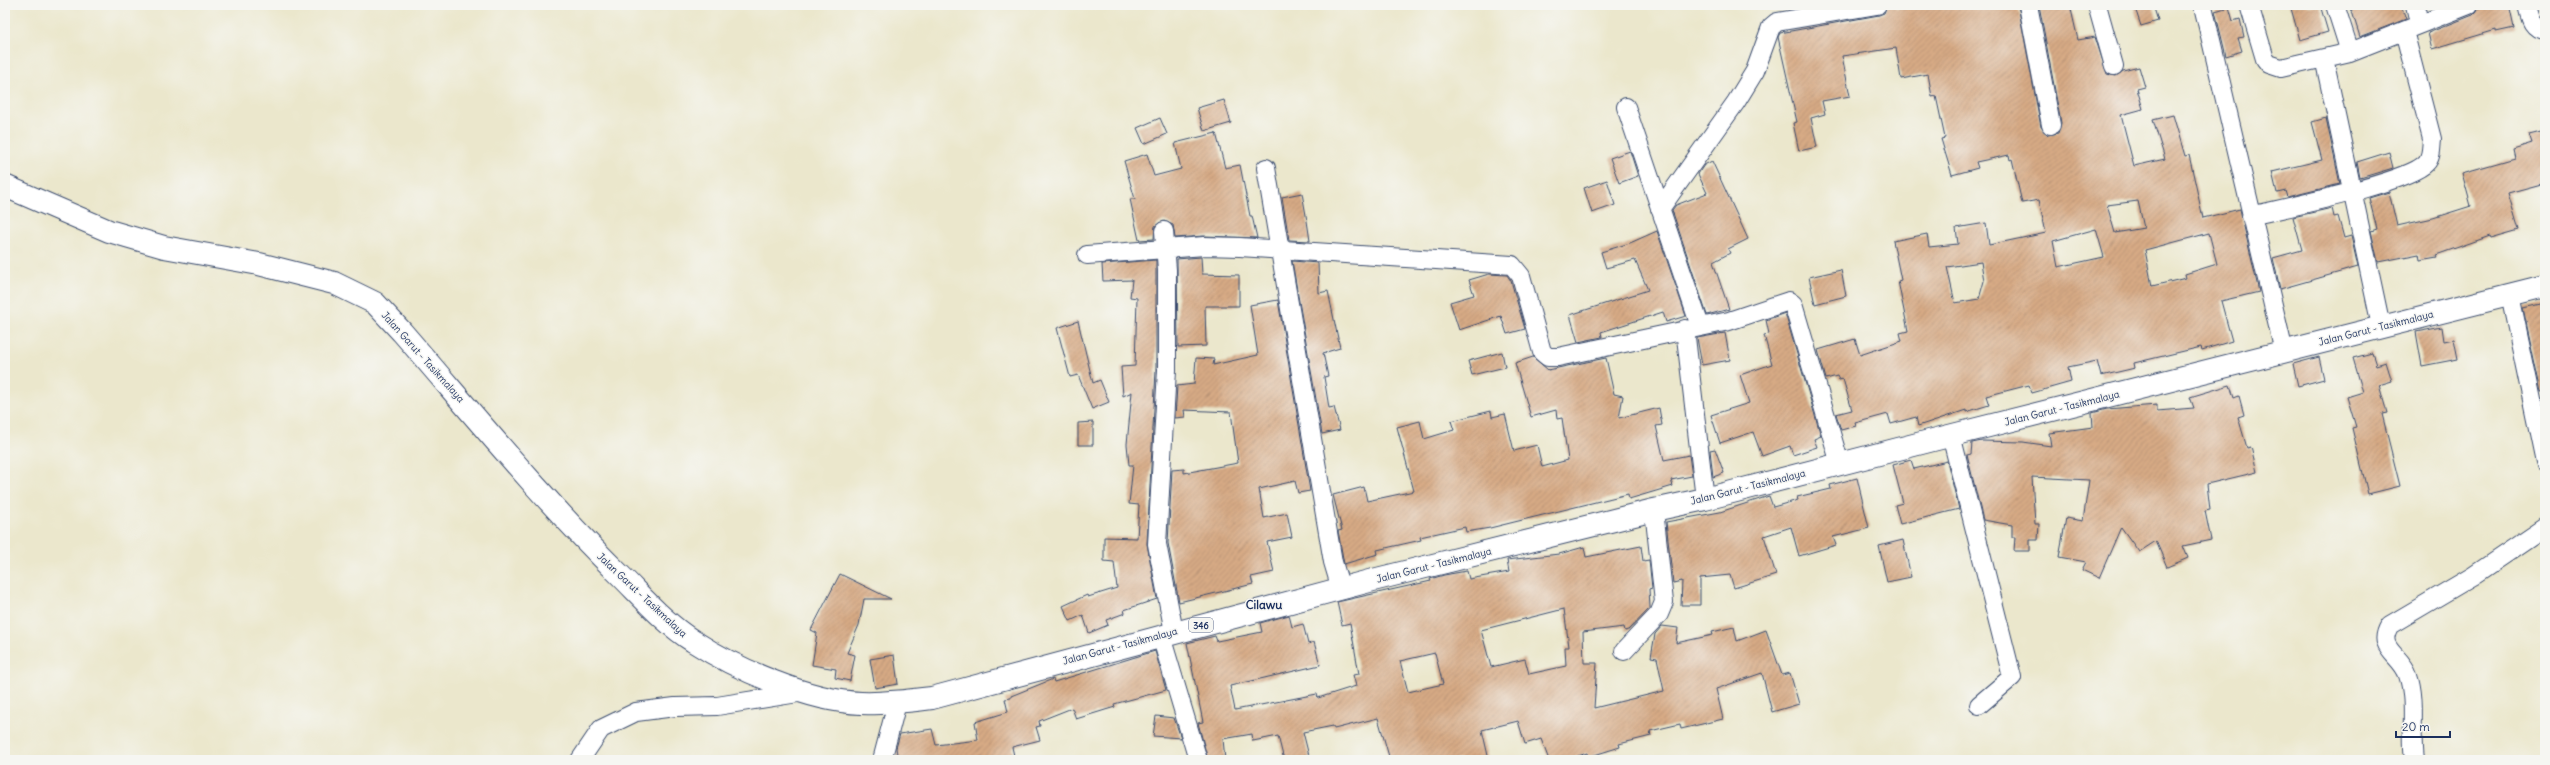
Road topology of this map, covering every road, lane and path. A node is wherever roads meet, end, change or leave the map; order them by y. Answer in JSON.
{"nodes":[{"id":1,"x":1876,"y":5,"type":"edge"},
{"id":2,"x":2028,"y":5,"type":"edge"},
{"id":3,"x":2097,"y":5,"type":"edge"},
{"id":4,"x":2203,"y":5,"type":"edge"},
{"id":5,"x":2249,"y":5,"type":"edge"},
{"id":6,"x":2335,"y":5,"type":"edge"},
{"id":7,"x":2415,"y":5,"type":"edge"},
{"id":8,"x":2469,"y":5,"type":"edge"},
{"id":9,"x":2526,"y":5,"type":"edge"},
{"id":10,"x":2412,"y":27,"type":"junction"},
{"id":11,"x":2545,"y":30,"type":"edge"},
{"id":12,"x":2350,"y":52,"type":"junction"},
{"id":13,"x":2324,"y":58,"type":"junction"},
{"id":14,"x":2114,"y":66,"type":"dead end"},
{"id":15,"x":1626,"y":107,"type":"dead end"},
{"id":16,"x":2051,"y":125,"type":"dead end"},
{"id":17,"x":1266,"y":168,"type":"dead end"},
{"id":18,"x":5,"y":186,"type":"edge"},
{"id":19,"x":2353,"y":191,"type":"junction"},
{"id":20,"x":1660,"y":209,"type":"junction"},
{"id":21,"x":2251,"y":216,"type":"junction"},
{"id":22,"x":1164,"y":240,"type":"junction"},
{"id":23,"x":1279,"y":251,"type":"junction"},
{"id":24,"x":1087,"y":255,"type":"dead end"},
{"id":25,"x":2545,"y":286,"type":"edge"},
{"id":26,"x":2510,"y":295,"type":"junction"},
{"id":27,"x":2381,"y":326,"type":"junction"},
{"id":28,"x":1692,"y":327,"type":"junction"},
{"id":29,"x":2284,"y":352,"type":"junction"},
{"id":30,"x":1951,"y":436,"type":"junction"},
{"id":31,"x":2545,"y":462,"type":"edge"},
{"id":32,"x":1840,"y":464,"type":"junction"},
{"id":33,"x":1705,"y":499,"type":"junction"},
{"id":34,"x":1654,"y":510,"type":"junction"},
{"id":35,"x":2545,"y":527,"type":"edge"},
{"id":36,"x":1341,"y":589,"type":"junction"},
{"id":37,"x":1168,"y":634,"type":"junction"},
{"id":38,"x":1624,"y":651,"type":"dead end"},
{"id":39,"x":805,"y":692,"type":"junction"},
{"id":40,"x":897,"y":703,"type":"junction"},
{"id":41,"x":1979,"y":705,"type":"dead end"},
{"id":42,"x":580,"y":760,"type":"edge"},
{"id":43,"x":882,"y":760,"type":"edge"},
{"id":44,"x":1198,"y":760,"type":"edge"},
{"id":45,"x":2414,"y":760,"type":"edge"}],
"edges":[{"from":1,"to":20,"type":"street"},
{"from":2,"to":16,"type":"street"},
{"from":3,"to":14,"type":"street"},
{"from":4,"to":21,"type":"street"},
{"from":5,"to":13,"type":"street"},
{"from":6,"to":12,"type":"street"},
{"from":7,"to":10,"type":"street"},
{"from":8,"to":10,"type":"street"},
{"from":9,"to":11,"type":"street"},
{"from":10,"to":12,"type":"street"},
{"from":10,"to":19,"type":"street"},
{"from":12,"to":13,"type":"street"},
{"from":13,"to":19,"type":"street"},
{"from":15,"to":20,"type":"street"},
{"from":17,"to":23,"type":"street"},
{"from":18,"to":39,"type":"main road","name":"Jalan Garut - Tasikmalaya","number":"346"},
{"from":19,"to":21,"type":"street"},
{"from":19,"to":27,"type":"street"},
{"from":20,"to":28,"type":"street"},
{"from":21,"to":29,"type":"street"},
{"from":22,"to":23,"type":"street"},
{"from":22,"to":24,"type":"street"},
{"from":22,"to":37,"type":"street"},
{"from":23,"to":28,"type":"street"},
{"from":23,"to":36,"type":"street"},
{"from":25,"to":26,"type":"main road","name":"Jalan Garut - Tasikmalaya","number":"346"},
{"from":26,"to":27,"type":"main road","name":"Jalan Garut - Tasikmalaya","number":"346"},
{"from":26,"to":31,"type":"street"},
{"from":27,"to":29,"type":"main road","name":"Jalan Garut - Tasikmalaya","number":"346"},
{"from":28,"to":32,"type":"street"},
{"from":28,"to":33,"type":"street"},
{"from":29,"to":30,"type":"main road","name":"Jalan Garut - Tasikmalaya","number":"346"},
{"from":30,"to":32,"type":"main road","name":"Jalan Garut - Tasikmalaya","number":"346"},
{"from":30,"to":41,"type":"street"},
{"from":32,"to":33,"type":"main road","name":"Jalan Garut - Tasikmalaya","number":"346"},
{"from":33,"to":34,"type":"main road","name":"Jalan Garut - Tasikmalaya","number":"346"},
{"from":34,"to":36,"type":"main road","name":"Jalan Garut - Tasikmalaya","number":"346"},
{"from":34,"to":38,"type":"street"},
{"from":35,"to":45,"type":"street"},
{"from":36,"to":37,"type":"main road","name":"Jalan Garut - Tasikmalaya","number":"346"},
{"from":37,"to":40,"type":"main road","name":"Jalan Garut - Tasikmalaya","number":"346"},
{"from":37,"to":44,"type":"street"},
{"from":39,"to":40,"type":"main road","name":"Jalan Garut - Tasikmalaya","number":"346"},
{"from":39,"to":42,"type":"street"},
{"from":40,"to":43,"type":"street"}]}
